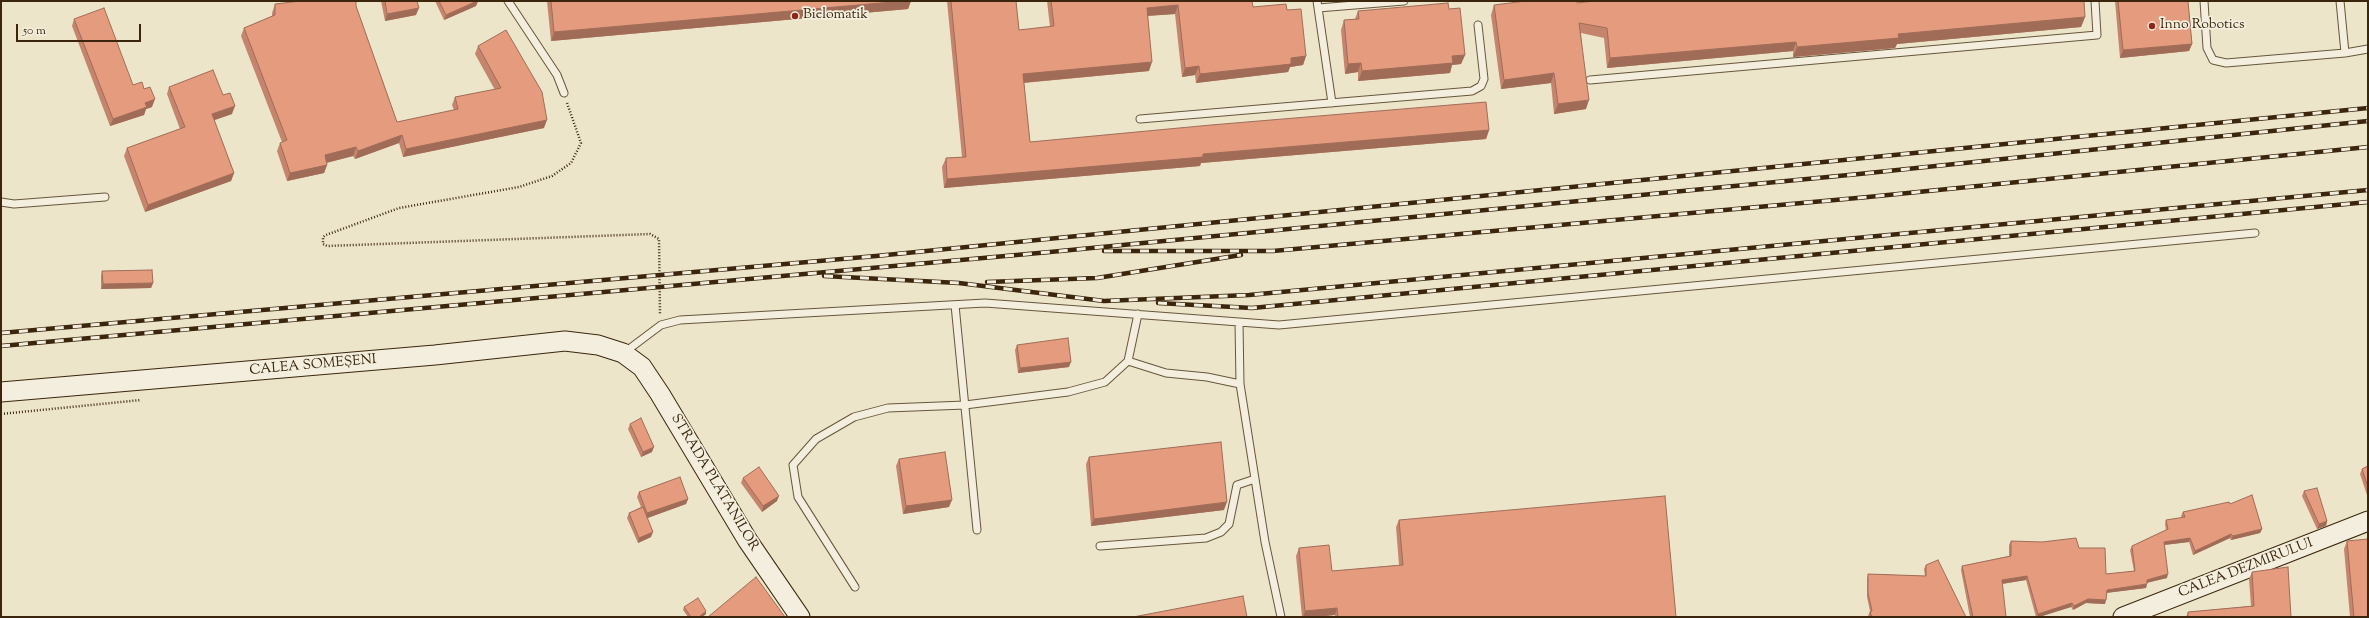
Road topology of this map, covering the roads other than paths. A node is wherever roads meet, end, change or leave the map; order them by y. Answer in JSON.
{"nodes":[{"id":1,"x":508,"y":1,"type":"edge"},
{"id":2,"x":1404,"y":1,"type":"edge"},
{"id":3,"x":2095,"y":1,"type":"edge"},
{"id":4,"x":2204,"y":1,"type":"edge"},
{"id":5,"x":2340,"y":1,"type":"edge"},
{"id":6,"x":1318,"y":4,"type":"edge"},
{"id":7,"x":1478,"y":25,"type":"dead end"},
{"id":8,"x":2368,"y":49,"type":"edge"},
{"id":9,"x":2345,"y":53,"type":"junction"},
{"id":10,"x":1590,"y":80,"type":"dead end"},
{"id":11,"x":564,"y":93,"type":"road end"},
{"id":12,"x":1332,"y":103,"type":"junction"},
{"id":13,"x":1140,"y":119,"type":"dead end"},
{"id":14,"x":105,"y":197,"type":"dead end"},
{"id":15,"x":1,"y":202,"type":"edge"},
{"id":16,"x":2255,"y":233,"type":"dead end"},
{"id":17,"x":956,"y":305,"type":"junction"},
{"id":18,"x":1138,"y":314,"type":"junction"},
{"id":19,"x":1239,"y":322,"type":"junction"},
{"id":20,"x":624,"y":353,"type":"junction"},
{"id":21,"x":1128,"y":361,"type":"junction"},
{"id":22,"x":1240,"y":384,"type":"junction"},
{"id":23,"x":1,"y":392,"type":"edge"},
{"id":24,"x":965,"y":405,"type":"junction"},
{"id":25,"x":1255,"y":478,"type":"junction"},
{"id":26,"x":2368,"y":521,"type":"edge"},
{"id":27,"x":977,"y":530,"type":"dead end"},
{"id":28,"x":1100,"y":546,"type":"dead end"},
{"id":29,"x":855,"y":587,"type":"dead end"},
{"id":30,"x":800,"y":617,"type":"edge"},
{"id":31,"x":1281,"y":617,"type":"edge"},
{"id":32,"x":2123,"y":617,"type":"edge"}],
"edges":[{"from":1,"to":11,"type":"lane"},
{"from":2,"to":6,"type":"lane"},
{"from":3,"to":10,"type":"lane"},
{"from":4,"to":9,"type":"lane"},
{"from":5,"to":9,"type":"lane"},
{"from":6,"to":12,"type":"lane"},
{"from":7,"to":12,"type":"lane"},
{"from":8,"to":9,"type":"lane"},
{"from":12,"to":13,"type":"lane"},
{"from":14,"to":15,"type":"lane"},
{"from":16,"to":19,"type":"lane"},
{"from":17,"to":18,"type":"lane"},
{"from":17,"to":20,"type":"lane"},
{"from":17,"to":24,"type":"lane"},
{"from":18,"to":19,"type":"lane"},
{"from":18,"to":21,"type":"lane"},
{"from":19,"to":22,"type":"lane"},
{"from":20,"to":23,"type":"main road","name":"CALEA SOMEȘENI"},
{"from":20,"to":30,"type":"main road","name":"STRADA PLATANILOR"},
{"from":21,"to":22,"type":"lane"},
{"from":21,"to":24,"type":"lane"},
{"from":22,"to":25,"type":"lane"},
{"from":24,"to":27,"type":"lane"},
{"from":24,"to":29,"type":"lane"},
{"from":25,"to":28,"type":"lane"},
{"from":25,"to":31,"type":"lane"},
{"from":26,"to":32,"type":"main road","name":"CALEA DEZMIRULUI"}]}
